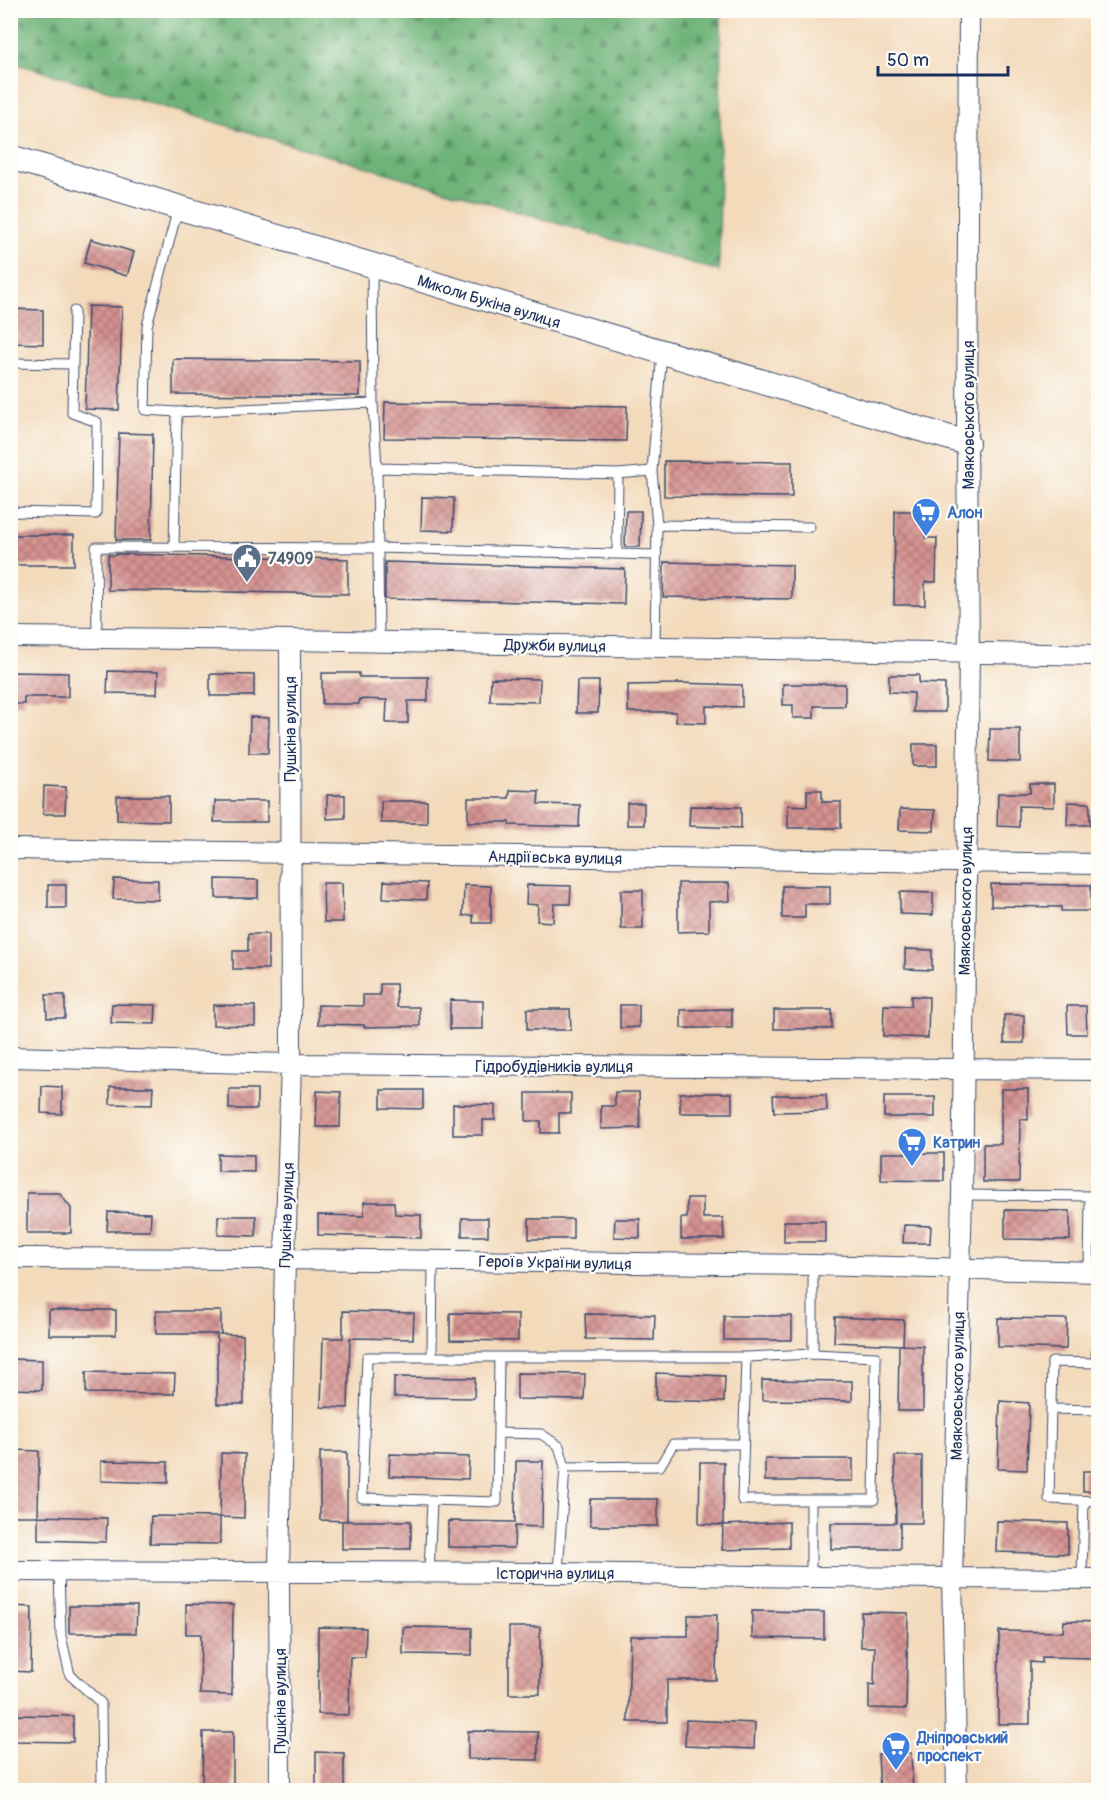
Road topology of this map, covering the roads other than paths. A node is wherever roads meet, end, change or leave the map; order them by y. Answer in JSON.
{"nodes":[{"id":1,"x":969,"y":10,"type":"edge"},
{"id":2,"x":10,"y":157,"type":"edge"},
{"id":3,"x":178,"y":207,"type":"junction"},
{"id":4,"x":372,"y":266,"type":"junction"},
{"id":5,"x":74,"y":311,"type":"dead end"},
{"id":6,"x":662,"y":352,"type":"junction"},
{"id":7,"x":10,"y":363,"type":"edge"},
{"id":8,"x":73,"y":364,"type":"junction"},
{"id":9,"x":373,"y":403,"type":"junction"},
{"id":10,"x":177,"y":412,"type":"junction"},
{"id":11,"x":967,"y":443,"type":"junction"},
{"id":12,"x":377,"y":468,"type":"junction"},
{"id":13,"x":652,"y":471,"type":"junction"},
{"id":14,"x":618,"y":474,"type":"junction"},
{"id":15,"x":10,"y":512,"type":"edge"},
{"id":16,"x":657,"y":525,"type":"junction"},
{"id":17,"x":810,"y":527,"type":"dead end"},
{"id":18,"x":174,"y":547,"type":"junction"},
{"id":19,"x":378,"y":548,"type":"junction"},
{"id":20,"x":617,"y":554,"type":"junction"},
{"id":21,"x":655,"y":555,"type":"junction"},
{"id":22,"x":10,"y":638,"type":"edge"},
{"id":23,"x":97,"y":638,"type":"junction"},
{"id":24,"x":290,"y":640,"type":"junction"},
{"id":25,"x":379,"y":642,"type":"junction"},
{"id":26,"x":655,"y":647,"type":"junction"},
{"id":27,"x":969,"y":653,"type":"junction"},
{"id":28,"x":1098,"y":655,"type":"edge"},
{"id":29,"x":10,"y":849,"type":"edge"},
{"id":30,"x":291,"y":854,"type":"junction"},
{"id":31,"x":966,"y":861,"type":"junction"},
{"id":32,"x":1098,"y":864,"type":"edge"},
{"id":33,"x":10,"y":1057,"type":"edge"},
{"id":34,"x":291,"y":1064,"type":"junction"},
{"id":35,"x":963,"y":1069,"type":"junction"},
{"id":36,"x":1098,"y":1070,"type":"edge"},
{"id":37,"x":962,"y":1195,"type":"junction"},
{"id":38,"x":1094,"y":1196,"type":"edge"},
{"id":39,"x":10,"y":1258,"type":"edge"},
{"id":40,"x":285,"y":1259,"type":"junction"},
{"id":41,"x":433,"y":1261,"type":"junction"},
{"id":42,"x":813,"y":1265,"type":"junction"},
{"id":43,"x":960,"y":1269,"type":"junction"},
{"id":44,"x":1094,"y":1272,"type":"edge"},
{"id":45,"x":1098,"y":1294,"type":"edge"},
{"id":46,"x":813,"y":1354,"type":"junction"},
{"id":47,"x":432,"y":1357,"type":"junction"},
{"id":48,"x":499,"y":1357,"type":"junction"},
{"id":49,"x":746,"y":1357,"type":"junction"},
{"id":50,"x":1051,"y":1409,"type":"junction"},
{"id":51,"x":1098,"y":1410,"type":"edge"},
{"id":52,"x":498,"y":1433,"type":"junction"},
{"id":53,"x":743,"y":1444,"type":"junction"},
{"id":54,"x":565,"y":1467,"type":"junction"},
{"id":55,"x":432,"y":1500,"type":"junction"},
{"id":56,"x":811,"y":1500,"type":"junction"},
{"id":57,"x":1084,"y":1501,"type":"junction"},
{"id":58,"x":1098,"y":1501,"type":"edge"},
{"id":59,"x":10,"y":1571,"type":"edge"},
{"id":60,"x":59,"y":1571,"type":"junction"},
{"id":61,"x":279,"y":1571,"type":"junction"},
{"id":62,"x":429,"y":1573,"type":"junction"},
{"id":63,"x":558,"y":1573,"type":"junction"},
{"id":64,"x":811,"y":1577,"type":"junction"},
{"id":65,"x":952,"y":1578,"type":"junction"},
{"id":66,"x":1090,"y":1579,"type":"edge"},
{"id":67,"x":102,"y":1791,"type":"edge"},
{"id":68,"x":280,"y":1791,"type":"edge"},
{"id":69,"x":957,"y":1791,"type":"edge"}],
"edges":[{"from":1,"to":11,"type":"street","name":"Маяковського вулиця"},
{"from":2,"to":3,"type":"street","name":"Миколи Букіна вулиця"},
{"from":3,"to":4,"type":"street","name":"Миколи Букіна вулиця"},
{"from":3,"to":10,"type":"lane"},
{"from":4,"to":6,"type":"street","name":"Миколи Букіна вулиця"},
{"from":4,"to":9,"type":"lane"},
{"from":5,"to":8,"type":"lane"},
{"from":6,"to":11,"type":"street","name":"Миколи Букіна вулиця"},
{"from":6,"to":13,"type":"lane"},
{"from":7,"to":8,"type":"lane"},
{"from":8,"to":15,"type":"lane"},
{"from":9,"to":10,"type":"lane"},
{"from":9,"to":12,"type":"lane"},
{"from":10,"to":18,"type":"lane"},
{"from":11,"to":27,"type":"street","name":"Маяковського вулиця"},
{"from":12,"to":14,"type":"lane"},
{"from":12,"to":19,"type":"lane"},
{"from":13,"to":14,"type":"lane"},
{"from":13,"to":16,"type":"lane"},
{"from":14,"to":20,"type":"lane"},
{"from":16,"to":17,"type":"lane"},
{"from":16,"to":21,"type":"lane"},
{"from":18,"to":19,"type":"lane"},
{"from":18,"to":23,"type":"lane"},
{"from":19,"to":20,"type":"lane"},
{"from":19,"to":25,"type":"lane"},
{"from":20,"to":21,"type":"lane"},
{"from":21,"to":26,"type":"lane"},
{"from":22,"to":23,"type":"street","name":"Дружби вулиця"},
{"from":23,"to":24,"type":"street","name":"Дружби вулиця"},
{"from":24,"to":25,"type":"street","name":"Дружби вулиця"},
{"from":24,"to":30,"type":"street","name":"Пушкіна вулиця"},
{"from":25,"to":26,"type":"street","name":"Дружби вулиця"},
{"from":26,"to":27,"type":"street","name":"Дружби вулиця"},
{"from":27,"to":28,"type":"street","name":"Дружби вулиця"},
{"from":27,"to":31,"type":"street","name":"Маяковського вулиця"},
{"from":29,"to":30,"type":"street","name":"Андріївська вулиця"},
{"from":30,"to":31,"type":"street","name":"Андріївська вулиця"},
{"from":30,"to":34,"type":"street","name":"Пушкіна вулиця"},
{"from":31,"to":32,"type":"street","name":"Андріївська вулиця"},
{"from":31,"to":35,"type":"street","name":"Маяковського вулиця"},
{"from":33,"to":34,"type":"street","name":"Гідробудівників вулиця"},
{"from":34,"to":35,"type":"street","name":"Гідробудівників вулиця"},
{"from":34,"to":40,"type":"street","name":"Пушкіна вулиця"},
{"from":35,"to":36,"type":"street","name":"Гідробудівників вулиця"},
{"from":35,"to":37,"type":"street","name":"Маяковського вулиця"},
{"from":37,"to":38,"type":"lane"},
{"from":37,"to":43,"type":"street","name":"Маяковського вулиця"},
{"from":38,"to":44,"type":"lane"},
{"from":39,"to":40,"type":"street","name":"Героїв України вулиця"},
{"from":40,"to":41,"type":"street","name":"Героїв України вулиця"},
{"from":40,"to":61,"type":"street","name":"Пушкіна вулиця"},
{"from":41,"to":42,"type":"street","name":"Героїв України вулиця"},
{"from":41,"to":47,"type":"lane"},
{"from":42,"to":43,"type":"street","name":"Героїв України вулиця"},
{"from":42,"to":46,"type":"lane"},
{"from":43,"to":44,"type":"street","name":"Героїв України вулиця"},
{"from":43,"to":65,"type":"street","name":"Маяковського вулиця"},
{"from":45,"to":50,"type":"lane"},
{"from":46,"to":49,"type":"lane"},
{"from":46,"to":56,"type":"lane"},
{"from":47,"to":48,"type":"lane"},
{"from":47,"to":55,"type":"lane"},
{"from":48,"to":49,"type":"lane"},
{"from":48,"to":52,"type":"lane"},
{"from":49,"to":53,"type":"lane"},
{"from":50,"to":51,"type":"lane"},
{"from":50,"to":57,"type":"lane"},
{"from":52,"to":54,"type":"lane"},
{"from":52,"to":55,"type":"lane"},
{"from":53,"to":54,"type":"lane"},
{"from":53,"to":56,"type":"lane"},
{"from":54,"to":63,"type":"lane"},
{"from":55,"to":62,"type":"lane"},
{"from":56,"to":64,"type":"lane"},
{"from":57,"to":58,"type":"lane"},
{"from":57,"to":66,"type":"lane"},
{"from":59,"to":60,"type":"street","name":"Історична вулиця"},
{"from":60,"to":61,"type":"street","name":"Історична вулиця"},
{"from":60,"to":67,"type":"lane"},
{"from":61,"to":62,"type":"street","name":"Історична вулиця"},
{"from":61,"to":68,"type":"street","name":"Пушкіна вулиця"},
{"from":62,"to":63,"type":"street","name":"Історична вулиця"},
{"from":63,"to":64,"type":"street","name":"Історична вулиця"},
{"from":64,"to":65,"type":"street","name":"Історична вулиця"},
{"from":65,"to":66,"type":"street","name":"Історична вулиця"},
{"from":65,"to":69,"type":"street","name":"Маяковського вулиця"}]}
